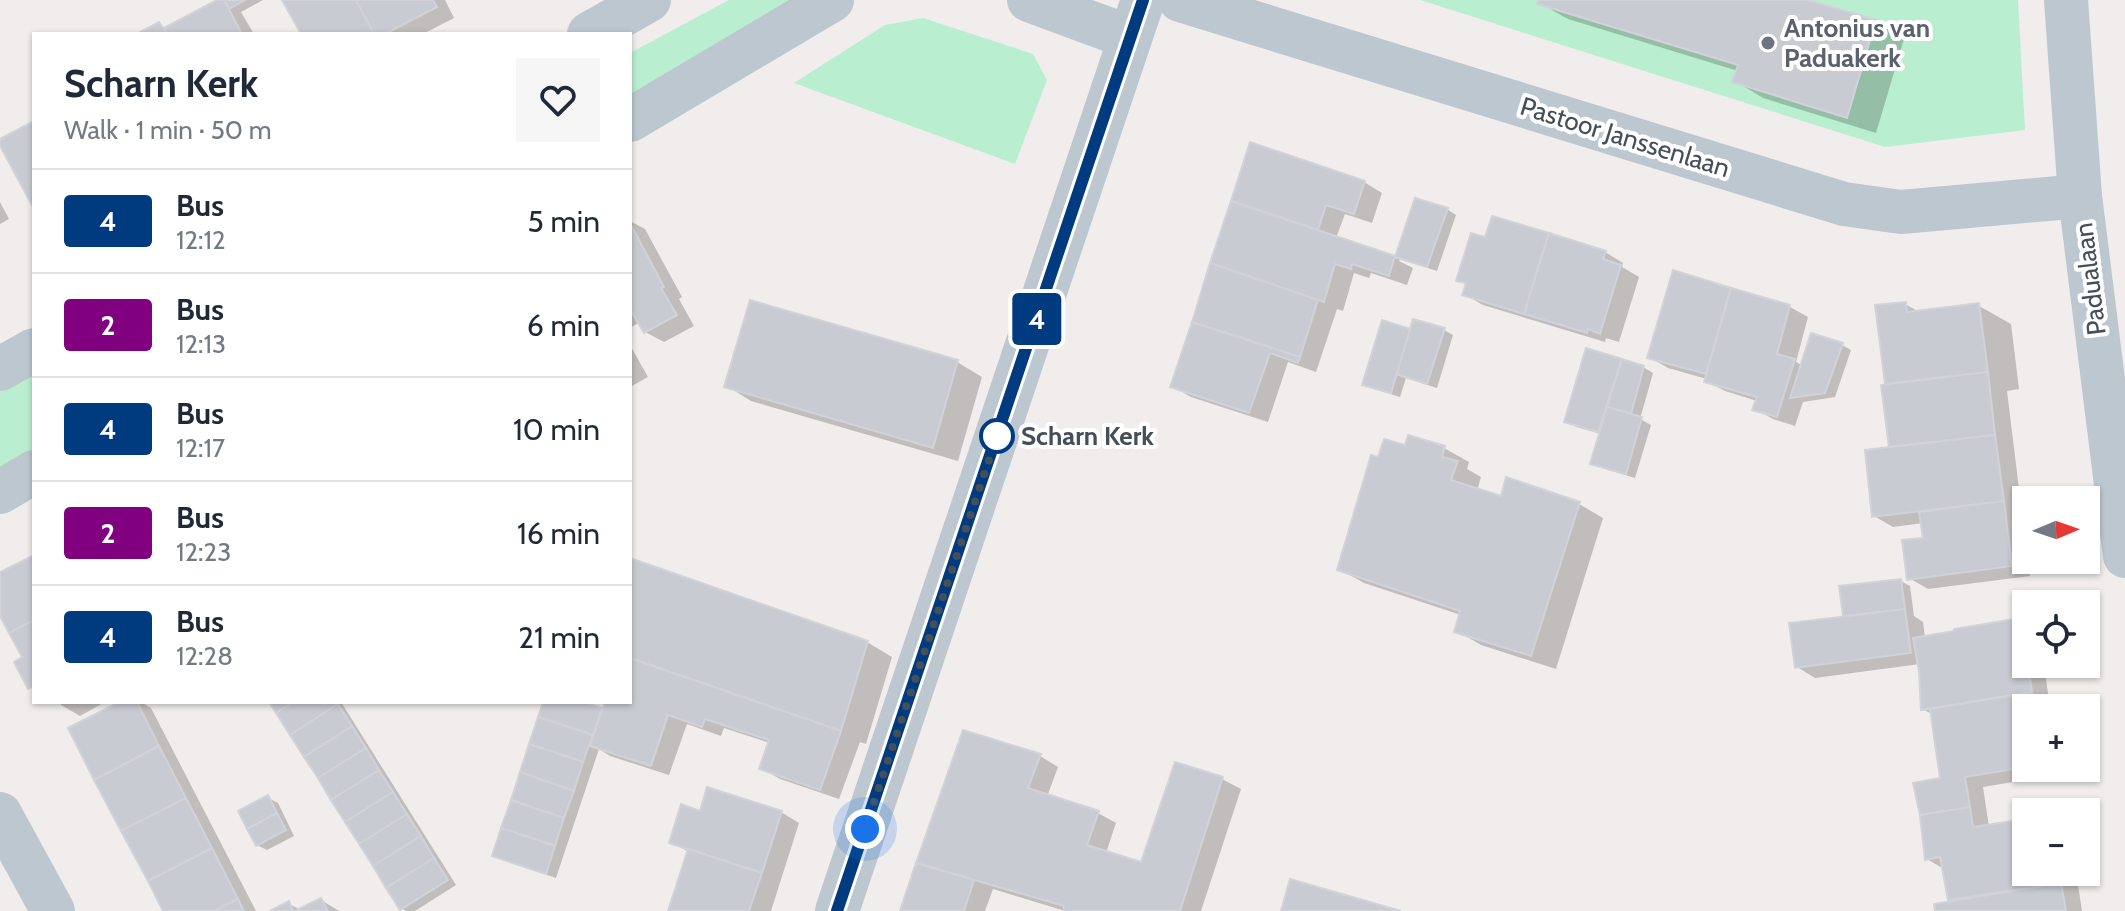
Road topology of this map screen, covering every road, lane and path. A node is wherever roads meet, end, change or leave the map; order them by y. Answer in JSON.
{"nodes":[{"id":1,"x":649,"y":0,"type":"edge"},
{"id":2,"x":832,"y":0,"type":"edge"},
{"id":3,"x":1029,"y":0,"type":"edge"},
{"id":4,"x":1180,"y":0,"type":"edge"},
{"id":5,"x":2066,"y":0,"type":"edge"},
{"id":6,"x":1136,"y":18,"type":"edge"},
{"id":7,"x":593,"y":32,"type":"edge"},
{"id":8,"x":632,"y":119,"type":"edge"},
{"id":9,"x":2080,"y":196,"type":"junction"},
{"id":10,"x":32,"y":351,"type":"edge"},
{"id":11,"x":0,"y":369,"type":"edge"},
{"id":12,"x":32,"y":473,"type":"edge"},
{"id":13,"x":0,"y":492,"type":"edge"},
{"id":14,"x":2125,"y":556,"type":"edge"},
{"id":15,"x":0,"y":814,"type":"edge"},
{"id":16,"x":53,"y":911,"type":"edge"},
{"id":17,"x":837,"y":911,"type":"edge"}],
"edges":[{"from":1,"to":7,"type":"street"},
{"from":2,"to":8,"type":"street"},
{"from":3,"to":6,"type":"street"},
{"from":4,"to":9,"type":"street","name":"Pastoor Janssenlaan"},
{"from":5,"to":9,"type":"street","name":"Padualaan"},
{"from":6,"to":17,"type":"street"},
{"from":9,"to":14,"type":"street","name":"Padualaan"},
{"from":10,"to":11,"type":"street"},
{"from":12,"to":13,"type":"street"},
{"from":15,"to":16,"type":"street"}]}
